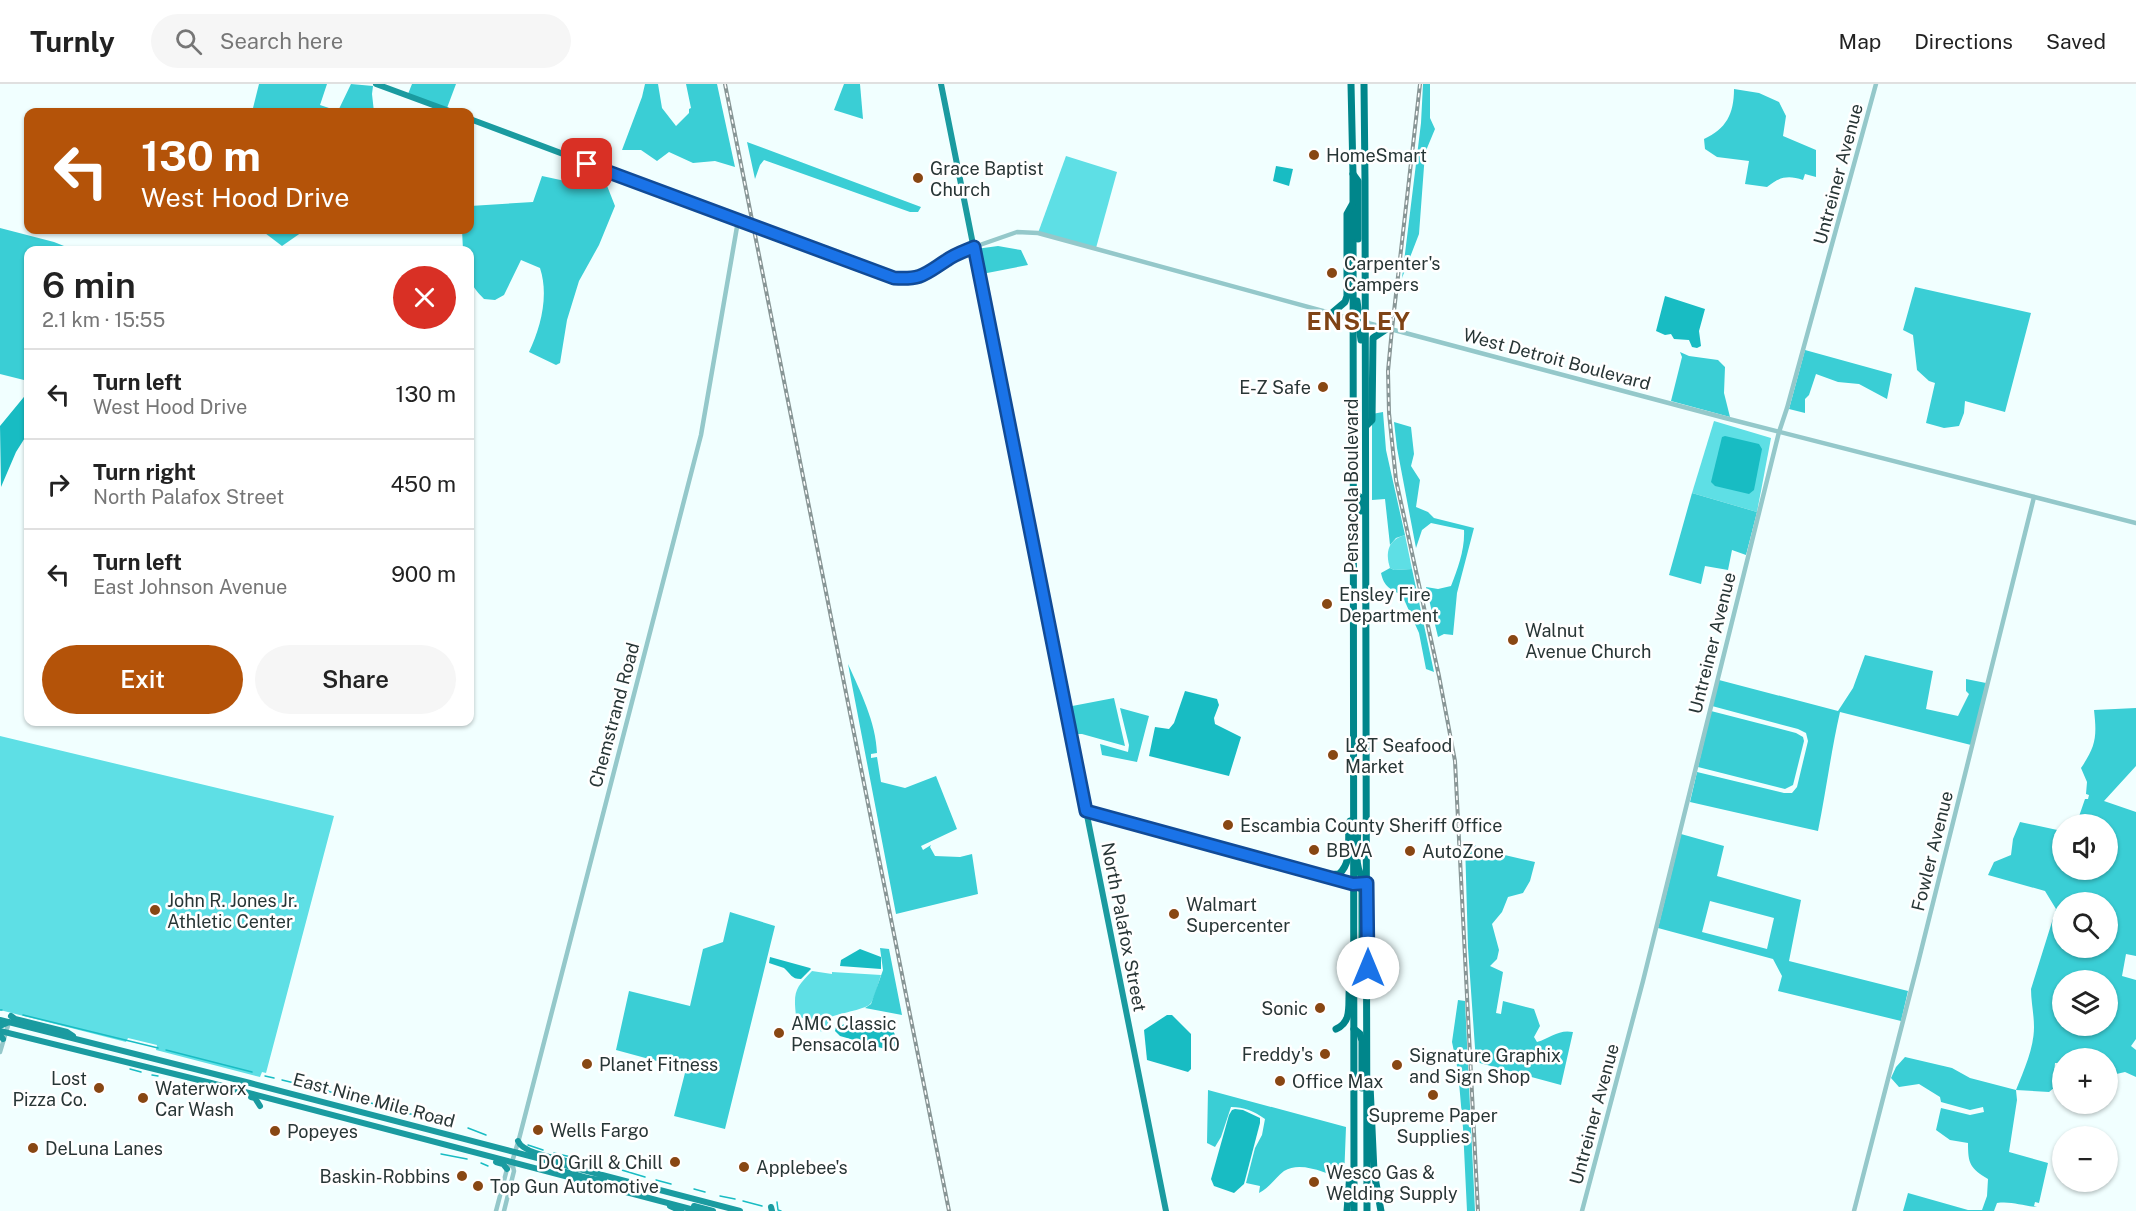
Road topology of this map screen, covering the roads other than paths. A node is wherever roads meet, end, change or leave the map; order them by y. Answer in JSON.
{"nodes":[{"id":1,"x":376,"y":84,"type":"edge"},
{"id":2,"x":941,"y":84,"type":"edge"},
{"id":3,"x":1351,"y":84,"type":"edge"},
{"id":4,"x":1364,"y":84,"type":"edge"},
{"id":5,"x":1876,"y":84,"type":"edge"},
{"id":6,"x":441,"y":108,"type":"edge"},
{"id":7,"x":474,"y":121,"type":"edge"},
{"id":8,"x":1353,"y":174,"type":"junction"},
{"id":9,"x":1353,"y":203,"type":"junction"},
{"id":10,"x":738,"y":221,"type":"junction"},
{"id":11,"x":974,"y":247,"type":"junction"},
{"id":12,"x":1332,"y":313,"type":"junction"},
{"id":13,"x":1353,"y":319,"type":"junction"},
{"id":14,"x":1366,"y":322,"type":"junction"},
{"id":15,"x":1388,"y":328,"type":"junction"},
{"id":16,"x":1366,"y":408,"type":"junction"},
{"id":17,"x":1366,"y":426,"type":"junction"},
{"id":18,"x":1779,"y":432,"type":"junction"},
{"id":19,"x":1353,"y":492,"type":"junction"},
{"id":20,"x":2034,"y":497,"type":"junction"},
{"id":21,"x":2136,"y":523,"type":"edge"},
{"id":22,"x":1366,"y":552,"type":"junction"},
{"id":23,"x":1353,"y":573,"type":"junction"},
{"id":24,"x":1353,"y":652,"type":"junction"},
{"id":25,"x":1366,"y":656,"type":"junction"},
{"id":26,"x":1366,"y":738,"type":"junction"},
{"id":27,"x":1353,"y":800,"type":"junction"},
{"id":28,"x":1353,"y":810,"type":"junction"},
{"id":29,"x":1086,"y":811,"type":"junction"},
{"id":30,"x":1324,"y":875,"type":"junction"},
{"id":31,"x":1367,"y":883,"type":"junction"},
{"id":32,"x":1353,"y":884,"type":"junction"},
{"id":33,"x":1353,"y":975,"type":"junction"},
{"id":34,"x":1368,"y":992,"type":"junction"},
{"id":35,"x":10,"y":1019,"type":"junction"},
{"id":36,"x":0,"y":1020,"type":"edge"},
{"id":37,"x":1336,"y":1029,"type":"dead end"},
{"id":38,"x":1354,"y":1029,"type":"junction"},
{"id":39,"x":2,"y":1033,"type":"edge"},
{"id":40,"x":123,"y":1050,"type":"junction"},
{"id":41,"x":0,"y":1052,"type":"edge"},
{"id":42,"x":1367,"y":1053,"type":"junction"},
{"id":43,"x":138,"y":1065,"type":"junction"},
{"id":44,"x":196,"y":1069,"type":"junction"},
{"id":45,"x":211,"y":1083,"type":"junction"},
{"id":46,"x":262,"y":1097,"type":"junction"},
{"id":47,"x":318,"y":1100,"type":"junction"},
{"id":48,"x":279,"y":1101,"type":"junction"},
{"id":49,"x":260,"y":1106,"type":"dead end"},
{"id":50,"x":1366,"y":1114,"type":"junction"},
{"id":51,"x":385,"y":1118,"type":"junction"},
{"id":52,"x":351,"y":1120,"type":"junction"},
{"id":53,"x":360,"y":1122,"type":"junction"},
{"id":54,"x":342,"y":1123,"type":"dead end"},
{"id":55,"x":1353,"y":1126,"type":"junction"},
{"id":56,"x":414,"y":1136,"type":"junction"},
{"id":57,"x":518,"y":1141,"type":"junction"},
{"id":58,"x":515,"y":1152,"type":"junction"},
{"id":59,"x":512,"y":1162,"type":"junction"},
{"id":60,"x":507,"y":1169,"type":"junction"},
{"id":61,"x":589,"y":1171,"type":"junction"},
{"id":62,"x":549,"y":1172,"type":"junction"},
{"id":63,"x":604,"y":1179,"type":"junction"},
{"id":64,"x":610,"y":1188,"type":"junction"},
{"id":65,"x":649,"y":1191,"type":"junction"},
{"id":66,"x":660,"y":1201,"type":"junction"},
{"id":67,"x":708,"y":1203,"type":"junction"},
{"id":68,"x":496,"y":1211,"type":"edge"},
{"id":69,"x":504,"y":1211,"type":"edge"},
{"id":70,"x":681,"y":1211,"type":"edge"},
{"id":71,"x":698,"y":1211,"type":"edge"},
{"id":72,"x":713,"y":1211,"type":"edge"},
{"id":73,"x":740,"y":1211,"type":"edge"},
{"id":74,"x":1166,"y":1211,"type":"edge"},
{"id":75,"x":1347,"y":1211,"type":"edge"},
{"id":76,"x":1354,"y":1211,"type":"edge"},
{"id":77,"x":1367,"y":1211,"type":"edge"},
{"id":78,"x":1381,"y":1211,"type":"edge"},
{"id":79,"x":1582,"y":1211,"type":"edge"},
{"id":80,"x":1854,"y":1211,"type":"edge"}],
"edges":[{"from":1,"to":6,"type":"main road"},
{"from":2,"to":11,"type":"main road","name":"North Palafox Street"},
{"from":3,"to":8,"type":"highway","name":"Pensacola Boulevard"},
{"from":4,"to":14,"type":"highway","name":"Pensacola Boulevard"},
{"from":5,"to":18,"type":"street","name":"Untreiner Avenue"},
{"from":7,"to":10,"type":"main road"},
{"from":8,"to":9,"type":"highway","name":"Pensacola Boulevard"},
{"from":8,"to":14,"type":"highway"},
{"from":9,"to":12,"type":"highway"},
{"from":9,"to":13,"type":"highway","name":"Pensacola Boulevard"},
{"from":10,"to":11,"type":"main road"},
{"from":10,"to":57,"type":"street","name":"Chemstrand Road"},
{"from":11,"to":12,"type":"street","name":"West Detroit Boulevard"},
{"from":11,"to":29,"type":"main road","name":"North Palafox Street"},
{"from":12,"to":13,"type":"street","name":"West Detroit Boulevard"},
{"from":13,"to":14,"type":"street","name":"West Detroit Boulevard"},
{"from":13,"to":16,"type":"highway"},
{"from":13,"to":19,"type":"highway","name":"Pensacola Boulevard"},
{"from":14,"to":15,"type":"street","name":"West Detroit Boulevard"},
{"from":14,"to":16,"type":"highway","name":"Pensacola Boulevard"},
{"from":15,"to":17,"type":"highway"},
{"from":15,"to":18,"type":"street","name":"West Detroit Boulevard"},
{"from":16,"to":17,"type":"highway","name":"Pensacola Boulevard"},
{"from":17,"to":22,"type":"highway","name":"Pensacola Boulevard"},
{"from":18,"to":20,"type":"street","name":"West Detroit Boulevard"},
{"from":18,"to":79,"type":"street","name":"Untreiner Avenue"},
{"from":19,"to":22,"type":"highway"},
{"from":19,"to":23,"type":"highway","name":"Pensacola Boulevard"},
{"from":20,"to":21,"type":"street","name":"West Detroit Boulevard"},
{"from":20,"to":80,"type":"street","name":"Fowler Avenue"},
{"from":22,"to":25,"type":"highway","name":"Pensacola Boulevard"},
{"from":23,"to":24,"type":"highway","name":"Pensacola Boulevard"},
{"from":23,"to":25,"type":"highway"},
{"from":24,"to":26,"type":"highway"},
{"from":24,"to":27,"type":"highway","name":"Pensacola Boulevard"},
{"from":25,"to":26,"type":"highway","name":"Pensacola Boulevard"},
{"from":26,"to":31,"type":"highway","name":"Pensacola Boulevard"},
{"from":27,"to":28,"type":"highway","name":"Pensacola Boulevard"},
{"from":27,"to":31,"type":"highway"},
{"from":28,"to":30,"type":"highway"},
{"from":28,"to":32,"type":"highway","name":"Pensacola Boulevard"},
{"from":29,"to":30,"type":"street"},
{"from":29,"to":74,"type":"main road","name":"North Palafox Street"},
{"from":30,"to":32,"type":"street"},
{"from":31,"to":32,"type":"street"},
{"from":31,"to":34,"type":"highway","name":"Pensacola Boulevard"},
{"from":32,"to":33,"type":"highway","name":"Pensacola Boulevard"},
{"from":32,"to":34,"type":"highway"},
{"from":33,"to":37,"type":"highway"},
{"from":33,"to":38,"type":"highway","name":"Pensacola Boulevard"},
{"from":34,"to":42,"type":"highway","name":"Pensacola Boulevard"},
{"from":35,"to":36,"type":"main road","name":"East Nine Mile Road"},
{"from":35,"to":39,"type":"main road"},
{"from":35,"to":40,"type":"main road","name":"East Nine Mile Road"},
{"from":38,"to":50,"type":"highway"},
{"from":38,"to":55,"type":"highway","name":"Pensacola Boulevard"},
{"from":39,"to":40,"type":"main road"},
{"from":39,"to":41,"type":"street"},
{"from":39,"to":43,"type":"main road","name":"East Nine Mile Road"},
{"from":40,"to":44,"type":"main road","name":"East Nine Mile Road"},
{"from":42,"to":50,"type":"highway","name":"Pensacola Boulevard"},
{"from":42,"to":78,"type":"highway"},
{"from":43,"to":44,"type":"main road"},
{"from":43,"to":45,"type":"main road","name":"East Nine Mile Road"},
{"from":44,"to":47,"type":"main road","name":"East Nine Mile Road"},
{"from":45,"to":46,"type":"main road","name":"East Nine Mile Road"},
{"from":45,"to":49,"type":"main road"},
{"from":46,"to":47,"type":"main road"},
{"from":46,"to":48,"type":"main road","name":"East Nine Mile Road"},
{"from":47,"to":51,"type":"main road","name":"East Nine Mile Road"},
{"from":48,"to":52,"type":"main road","name":"East Nine Mile Road"},
{"from":48,"to":54,"type":"main road"},
{"from":50,"to":77,"type":"highway","name":"Pensacola Boulevard"},
{"from":51,"to":52,"type":"main road"},
{"from":51,"to":58,"type":"main road","name":"East Nine Mile Road"},
{"from":52,"to":53,"type":"main road","name":"East Nine Mile Road"},
{"from":53,"to":56,"type":"main road","name":"East Nine Mile Road"},
{"from":53,"to":60,"type":"main road"},
{"from":55,"to":75,"type":"highway"},
{"from":55,"to":76,"type":"highway","name":"Pensacola Boulevard"},
{"from":56,"to":58,"type":"main road"},
{"from":56,"to":59,"type":"main road","name":"East Nine Mile Road"},
{"from":57,"to":58,"type":"street","name":"Chemstrand Road"},
{"from":57,"to":61,"type":"main road"},
{"from":58,"to":59,"type":"street","name":"Chemstrand Road"},
{"from":58,"to":61,"type":"main road","name":"East Nine Mile Road"},
{"from":59,"to":60,"type":"street","name":"Chemstrand Road"},
{"from":59,"to":62,"type":"main road","name":"East Nine Mile Road"},
{"from":59,"to":63,"type":"main road"},
{"from":59,"to":69,"type":"street"},
{"from":60,"to":68,"type":"street","name":"Chemstrand Road"},
{"from":61,"to":67,"type":"main road","name":"East Nine Mile Road"},
{"from":62,"to":63,"type":"main road"},
{"from":62,"to":64,"type":"main road","name":"East Nine Mile Road"},
{"from":63,"to":65,"type":"main road"},
{"from":64,"to":65,"type":"main road"},
{"from":64,"to":66,"type":"main road","name":"East Nine Mile Road"},
{"from":65,"to":67,"type":"main road"},
{"from":66,"to":70,"type":"main road"},
{"from":66,"to":71,"type":"main road","name":"East Nine Mile Road"},
{"from":66,"to":72,"type":"main road"},
{"from":67,"to":73,"type":"main road","name":"East Nine Mile Road"}]}
